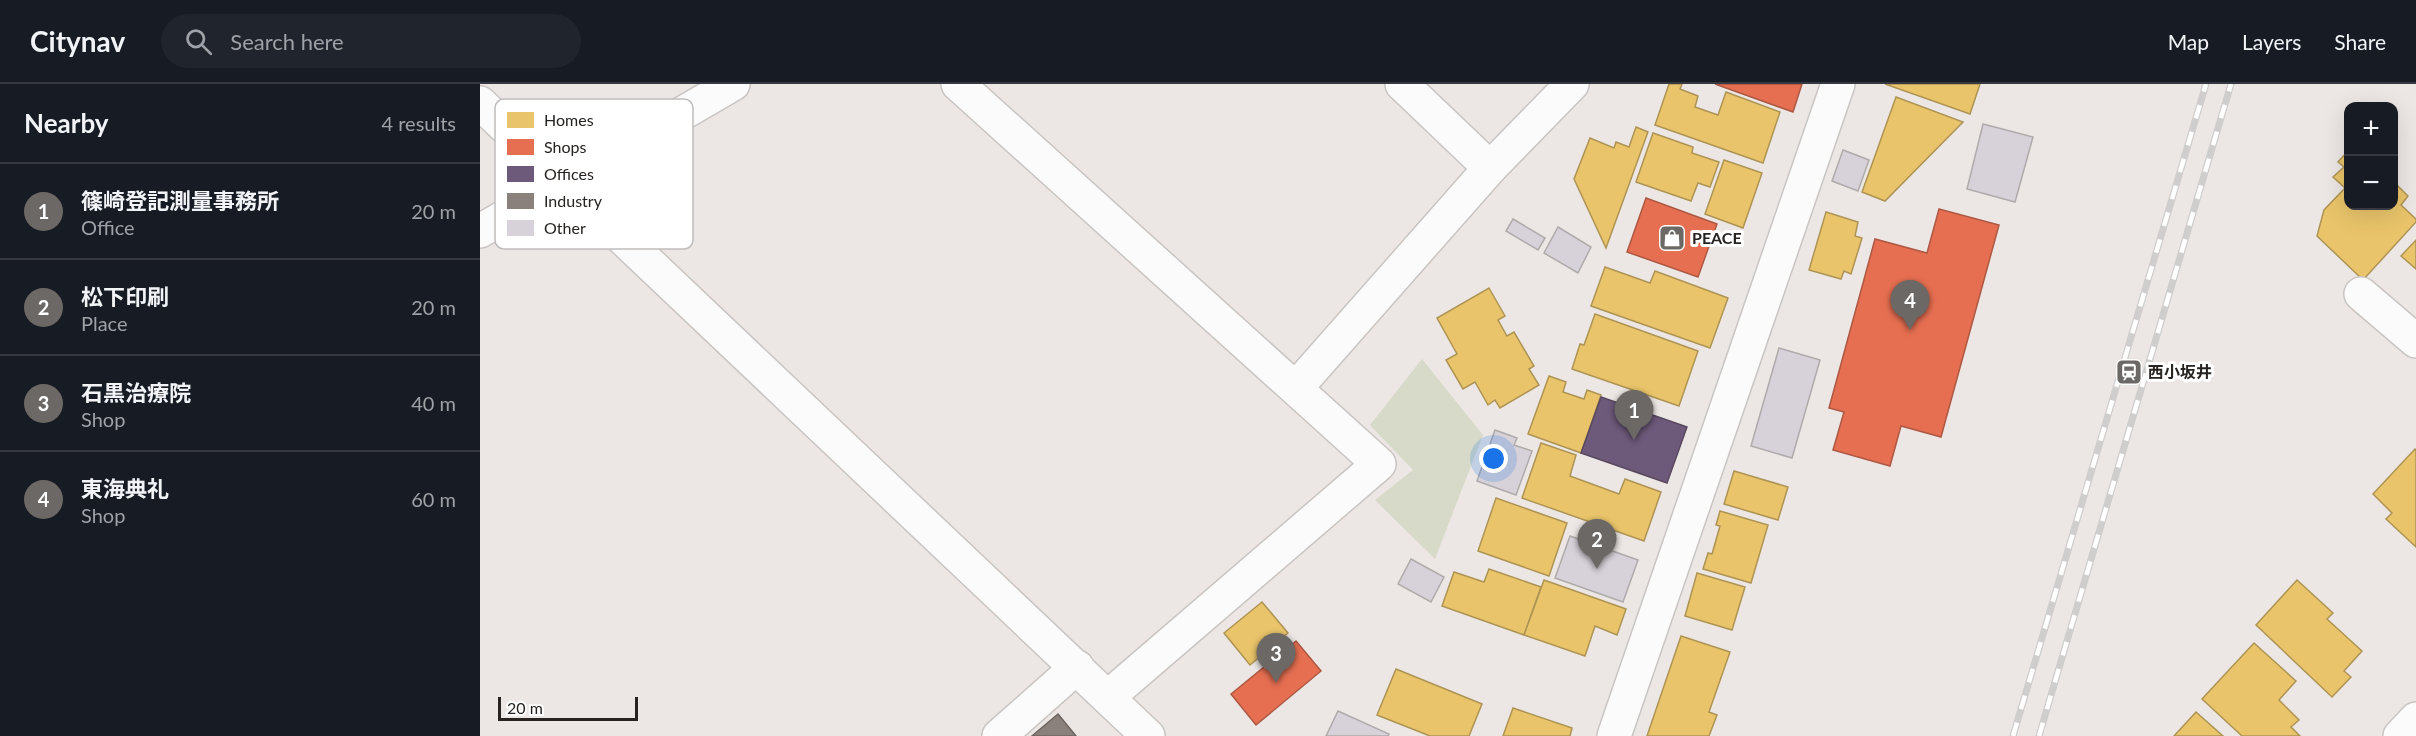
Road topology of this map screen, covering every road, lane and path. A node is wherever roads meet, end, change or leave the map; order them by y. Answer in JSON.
{"nodes":[{"id":1,"x":733,"y":84,"type":"edge"},
{"id":2,"x":958,"y":84,"type":"edge"},
{"id":3,"x":1402,"y":84,"type":"edge"},
{"id":4,"x":1572,"y":84,"type":"edge"},
{"id":5,"x":1838,"y":84,"type":"edge"},
{"id":6,"x":480,"y":103,"type":"edge"},
{"id":7,"x":693,"y":107,"type":"edge"},
{"id":8,"x":495,"y":117,"type":"edge"},
{"id":9,"x":1490,"y":168,"type":"junction"},
{"id":10,"x":495,"y":222,"type":"edge"},
{"id":11,"x":480,"y":231,"type":"edge"},
{"id":12,"x":634,"y":249,"type":"edge"},
{"id":13,"x":2361,"y":294,"type":"dead end"},
{"id":14,"x":2416,"y":341,"type":"edge"},
{"id":15,"x":1296,"y":388,"type":"junction"},
{"id":16,"x":1077,"y":667,"type":"junction"},
{"id":17,"x":1108,"y":697,"type":"junction"},
{"id":18,"x":2416,"y":719,"type":"edge"},
{"id":19,"x":999,"y":736,"type":"edge"},
{"id":20,"x":1148,"y":736,"type":"edge"},
{"id":21,"x":1614,"y":736,"type":"edge"},
{"id":22,"x":2400,"y":736,"type":"edge"}],
"edges":[{"from":1,"to":7,"type":"street"},
{"from":2,"to":15,"type":"street"},
{"from":3,"to":9,"type":"street"},
{"from":4,"to":9,"type":"street"},
{"from":5,"to":21,"type":"street"},
{"from":6,"to":8,"type":"street"},
{"from":9,"to":15,"type":"street"},
{"from":10,"to":11,"type":"street"},
{"from":12,"to":16,"type":"street"},
{"from":13,"to":14,"type":"street"},
{"from":15,"to":17,"type":"street"},
{"from":16,"to":17,"type":"street"},
{"from":16,"to":19,"type":"street"},
{"from":17,"to":20,"type":"street"},
{"from":18,"to":22,"type":"street"}]}
